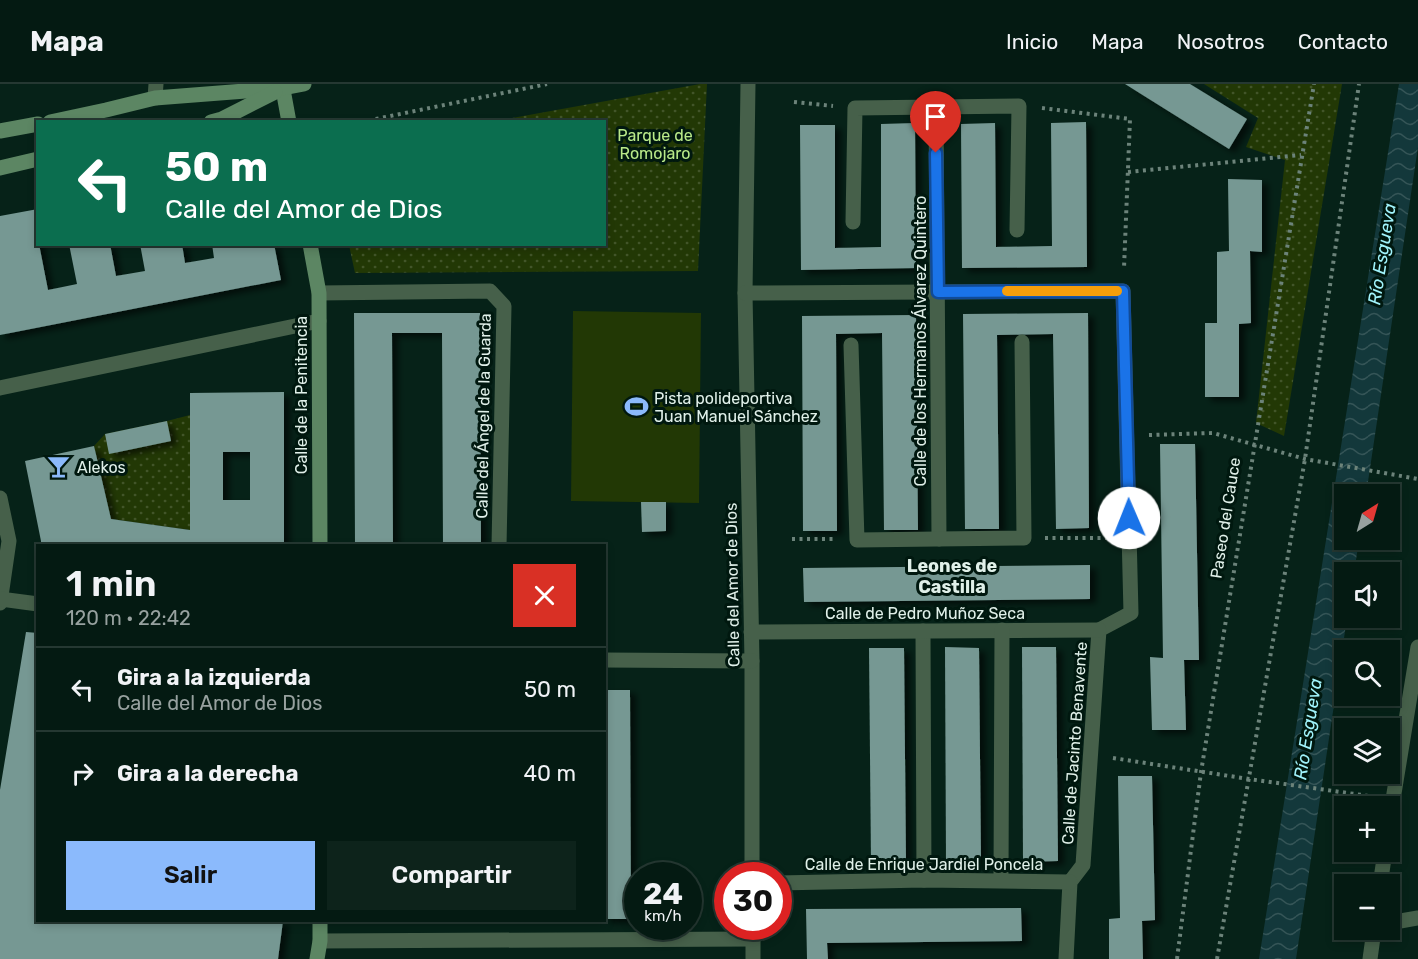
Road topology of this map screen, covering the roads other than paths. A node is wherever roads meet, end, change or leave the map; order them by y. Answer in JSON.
{"nodes":[{"id":1,"x":304,"y":84,"type":"edge"},
{"id":2,"x":748,"y":84,"type":"edge"},
{"id":3,"x":283,"y":86,"type":"edge"},
{"id":4,"x":156,"y":91,"type":"edge"},
{"id":5,"x":936,"y":107,"type":"junction"},
{"id":6,"x":59,"y":120,"type":"edge"},
{"id":7,"x":218,"y":120,"type":"edge"},
{"id":8,"x":289,"y":120,"type":"edge"},
{"id":9,"x":36,"y":124,"type":"edge"},
{"id":10,"x":0,"y":131,"type":"edge"},
{"id":11,"x":36,"y":159,"type":"edge"},
{"id":12,"x":0,"y":168,"type":"edge"},
{"id":13,"x":852,"y":222,"type":"dead end"},
{"id":14,"x":1017,"y":230,"type":"dead end"},
{"id":15,"x":310,"y":246,"type":"edge"},
{"id":16,"x":938,"y":292,"type":"junction"},
{"id":17,"x":319,"y":293,"type":"junction"},
{"id":18,"x":745,"y":293,"type":"junction"},
{"id":19,"x":319,"y":321,"type":"junction"},
{"id":20,"x":1022,"y":342,"type":"dead end"},
{"id":21,"x":851,"y":345,"type":"dead end"},
{"id":22,"x":0,"y":388,"type":"edge"},
{"id":23,"x":0,"y":498,"type":"edge"},
{"id":24,"x":939,"y":539,"type":"junction"},
{"id":25,"x":320,"y":544,"type":"edge"},
{"id":26,"x":500,"y":544,"type":"edge"},
{"id":27,"x":0,"y":600,"type":"edge"},
{"id":28,"x":36,"y":604,"type":"edge"},
{"id":29,"x":1002,"y":630,"type":"junction"},
{"id":30,"x":1099,"y":630,"type":"junction"},
{"id":31,"x":923,"y":631,"type":"junction"},
{"id":32,"x":751,"y":632,"type":"junction"},
{"id":33,"x":1418,"y":647,"type":"edge"},
{"id":34,"x":606,"y":660,"type":"edge"},
{"id":35,"x":752,"y":661,"type":"junction"},
{"id":36,"x":1393,"y":796,"type":"edge"},
{"id":37,"x":752,"y":862,"type":"edge"},
{"id":38,"x":924,"y":880,"type":"junction"},
{"id":39,"x":1001,"y":880,"type":"junction"},
{"id":40,"x":1070,"y":882,"type":"junction"},
{"id":41,"x":792,"y":884,"type":"edge"},
{"id":42,"x":1418,"y":918,"type":"edge"},
{"id":43,"x":1400,"y":921,"type":"edge"},
{"id":44,"x":320,"y":922,"type":"edge"},
{"id":45,"x":714,"y":934,"type":"edge"},
{"id":46,"x":753,"y":940,"type":"edge"},
{"id":47,"x":1373,"y":940,"type":"edge"},
{"id":48,"x":320,"y":941,"type":"junction"},
{"id":49,"x":317,"y":959,"type":"edge"},
{"id":50,"x":753,"y":959,"type":"edge"},
{"id":51,"x":1066,"y":959,"type":"edge"},
{"id":52,"x":1370,"y":959,"type":"edge"}],
"edges":[{"from":1,"to":3,"type":"main road"},
{"from":2,"to":18,"type":"street","name":"Calle del Amor de Dios"},
{"from":3,"to":4,"type":"main road"},
{"from":3,"to":7,"type":"main road"},
{"from":3,"to":8,"type":"main road"},
{"from":4,"to":6,"type":"main road"},
{"from":5,"to":13,"type":"street"},
{"from":5,"to":14,"type":"street"},
{"from":5,"to":16,"type":"street","name":"Calle de los Hermanos Álvarez Quintero"},
{"from":9,"to":10,"type":"main road"},
{"from":11,"to":12,"type":"main road"},
{"from":15,"to":17,"type":"main road","name":"Calle de la Penitencia"},
{"from":16,"to":18,"type":"street"},
{"from":16,"to":24,"type":"street","name":"Calle de los Hermanos Álvarez Quintero"},
{"from":16,"to":30,"type":"street","name":"Calle de Jacinto Benavente"},
{"from":17,"to":19,"type":"main road","name":"Calle de la Penitencia"},
{"from":17,"to":26,"type":"street","name":"Calle del Ángel de la Guarda"},
{"from":18,"to":32,"type":"street","name":"Calle del Amor de Dios"},
{"from":19,"to":22,"type":"street"},
{"from":19,"to":25,"type":"main road","name":"Calle de la Penitencia"},
{"from":20,"to":24,"type":"street"},
{"from":21,"to":24,"type":"street"},
{"from":23,"to":27,"type":"street"},
{"from":27,"to":28,"type":"street"},
{"from":29,"to":30,"type":"street","name":"Calle de Pedro Muñoz Seca"},
{"from":29,"to":31,"type":"street","name":"Calle de Pedro Muñoz Seca"},
{"from":29,"to":39,"type":"street"},
{"from":30,"to":40,"type":"street","name":"Calle de Jacinto Benavente"},
{"from":31,"to":32,"type":"street","name":"Calle de Pedro Muñoz Seca"},
{"from":31,"to":38,"type":"street"},
{"from":32,"to":35,"type":"street","name":"Calle del Amor de Dios"},
{"from":33,"to":36,"type":"street"},
{"from":34,"to":35,"type":"street"},
{"from":35,"to":37,"type":"street","name":"Calle del Amor de Dios"},
{"from":38,"to":39,"type":"street","name":"Calle de Enrique Jardiel Poncela"},
{"from":38,"to":41,"type":"street","name":"Calle de Enrique Jardiel Poncela"},
{"from":39,"to":40,"type":"street","name":"Calle de Enrique Jardiel Poncela"},
{"from":40,"to":51,"type":"street","name":"Calle de Jacinto Benavente"},
{"from":42,"to":43,"type":"street"},
{"from":44,"to":48,"type":"main road"},
{"from":45,"to":48,"type":"street"},
{"from":46,"to":50,"type":"street"},
{"from":47,"to":52,"type":"street"},
{"from":48,"to":49,"type":"main road"}]}
